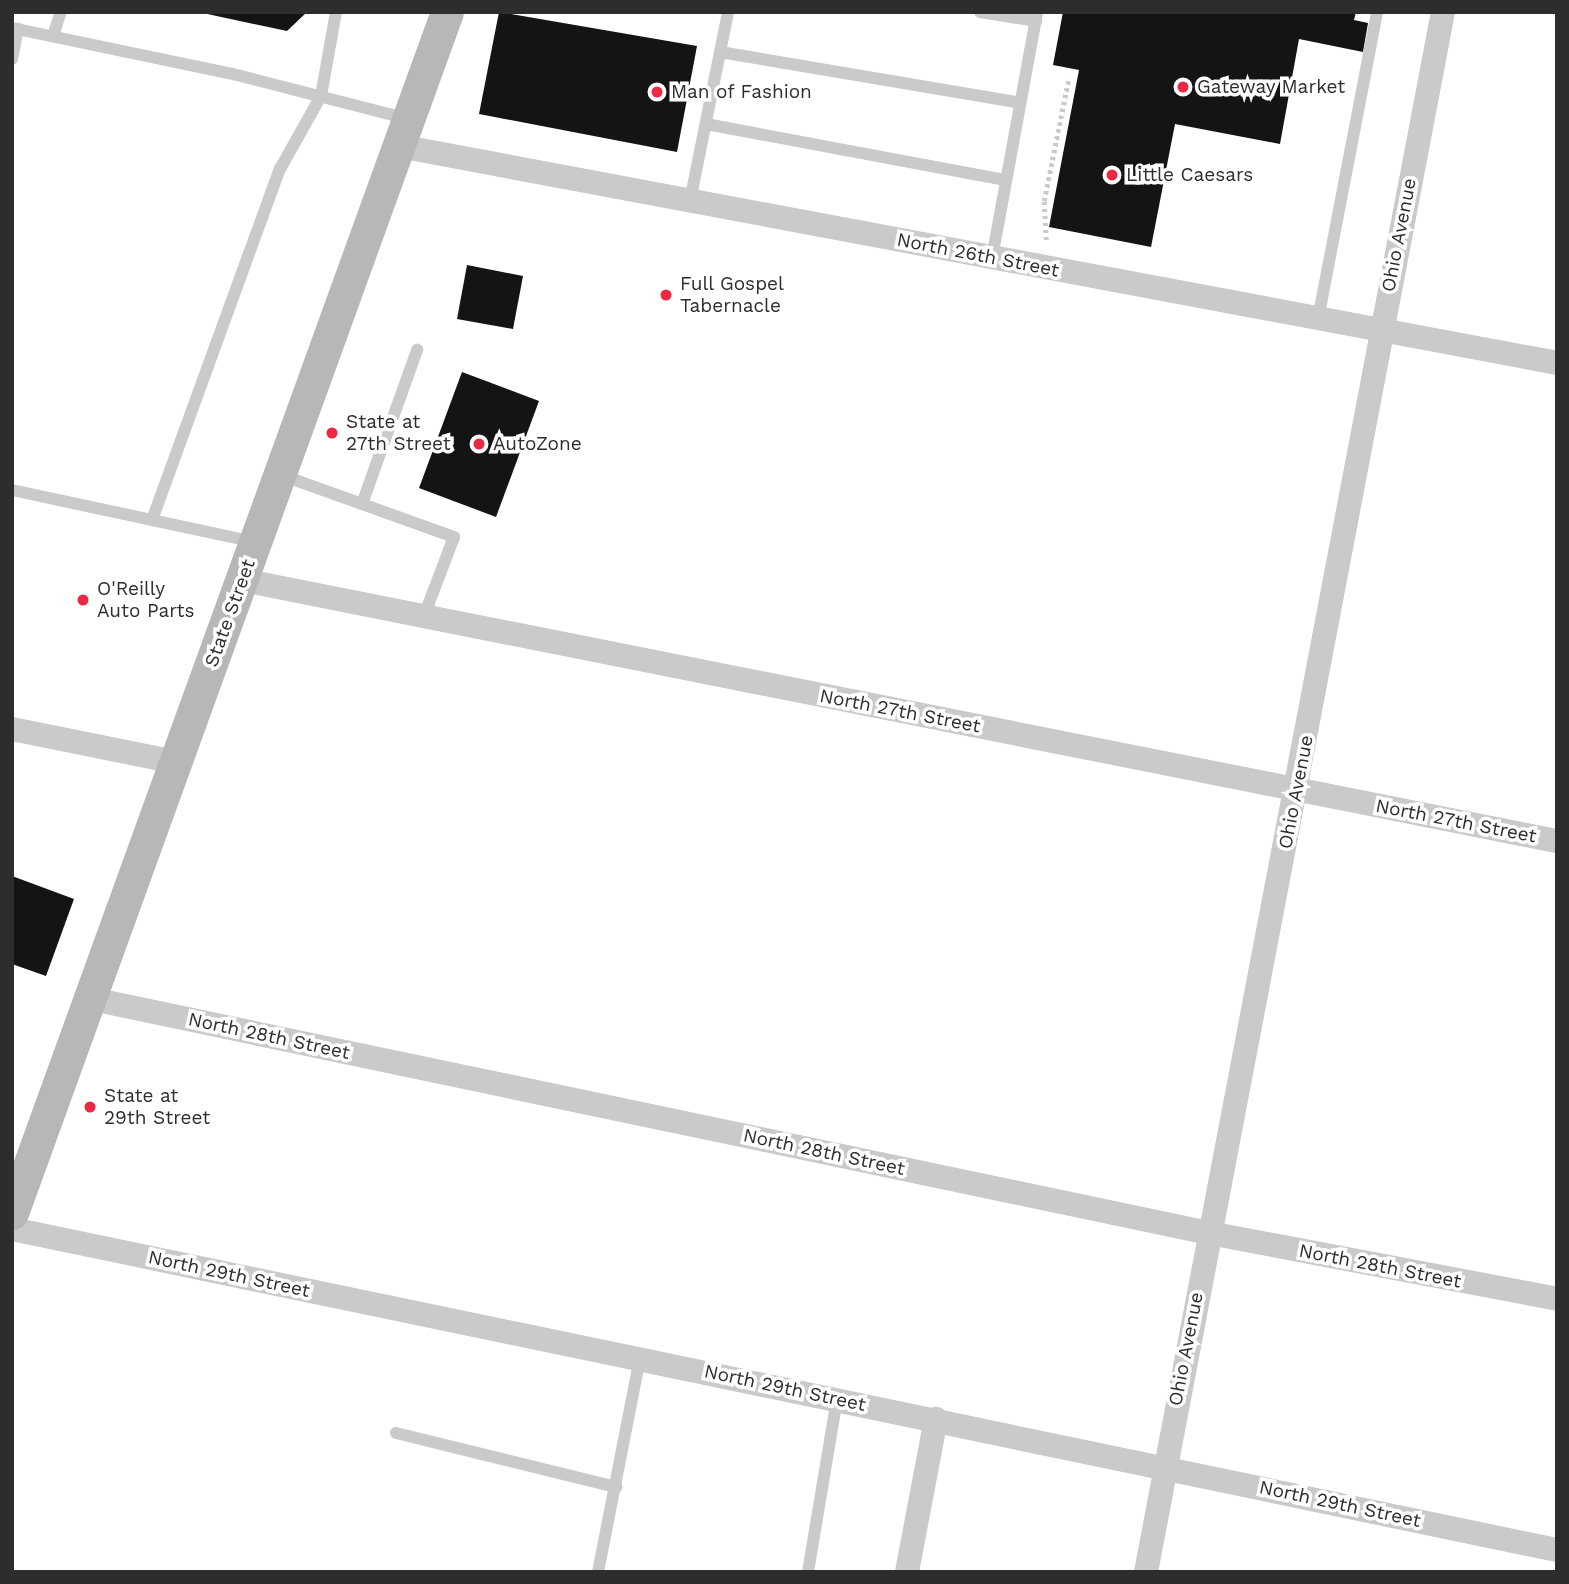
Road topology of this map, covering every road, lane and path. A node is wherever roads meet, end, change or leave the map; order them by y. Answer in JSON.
{"nodes":[{"id":1,"x":61,"y":12,"type":"edge"},
{"id":2,"x":336,"y":12,"type":"edge"},
{"id":3,"x":447,"y":12,"type":"edge"},
{"id":4,"x":728,"y":12,"type":"edge"},
{"id":5,"x":980,"y":12,"type":"edge"},
{"id":6,"x":1377,"y":12,"type":"edge"},
{"id":7,"x":1443,"y":12,"type":"edge"},
{"id":8,"x":1036,"y":17,"type":"edge"},
{"id":9,"x":15,"y":29,"type":"edge"},
{"id":10,"x":53,"y":36,"type":"junction"},
{"id":11,"x":720,"y":52,"type":"junction"},
{"id":12,"x":12,"y":59,"type":"edge"},
{"id":13,"x":1069,"y":77,"type":"dead end"},
{"id":14,"x":321,"y":96,"type":"junction"},
{"id":15,"x":1020,"y":103,"type":"junction"},
{"id":16,"x":706,"y":124,"type":"junction"},
{"id":17,"x":404,"y":133,"type":"junction"},
{"id":18,"x":1006,"y":180,"type":"junction"},
{"id":19,"x":690,"y":201,"type":"junction"},
{"id":20,"x":1046,"y":241,"type":"dead end"},
{"id":21,"x":992,"y":258,"type":"junction"},
{"id":22,"x":1318,"y":319,"type":"junction"},
{"id":23,"x":1381,"y":330,"type":"junction"},
{"id":24,"x":417,"y":350,"type":"dead end"},
{"id":25,"x":1557,"y":363,"type":"edge"},
{"id":26,"x":280,"y":474,"type":"junction"},
{"id":27,"x":12,"y":490,"type":"edge"},
{"id":28,"x":362,"y":504,"type":"junction"},
{"id":29,"x":152,"y":520,"type":"junction"},
{"id":30,"x":256,"y":542,"type":"junction"},
{"id":31,"x":243,"y":580,"type":"junction"},
{"id":32,"x":424,"y":616,"type":"junction"},
{"id":33,"x":12,"y":729,"type":"edge"},
{"id":34,"x":176,"y":762,"type":"junction"},
{"id":35,"x":1297,"y":789,"type":"junction"},
{"id":36,"x":1557,"y":841,"type":"edge"},
{"id":37,"x":92,"y":999,"type":"junction"},
{"id":38,"x":12,"y":1213,"type":"edge"},
{"id":39,"x":12,"y":1229,"type":"edge"},
{"id":40,"x":1209,"y":1233,"type":"junction"},
{"id":41,"x":1557,"y":1299,"type":"edge"},
{"id":42,"x":640,"y":1358,"type":"junction"},
{"id":43,"x":836,"y":1399,"type":"junction"},
{"id":44,"x":936,"y":1419,"type":"junction"},
{"id":45,"x":396,"y":1433,"type":"dead end"},
{"id":46,"x":1163,"y":1466,"type":"junction"},
{"id":47,"x":615,"y":1488,"type":"junction"},
{"id":48,"x":1557,"y":1550,"type":"edge"},
{"id":49,"x":598,"y":1572,"type":"edge"},
{"id":50,"x":808,"y":1572,"type":"edge"},
{"id":51,"x":908,"y":1572,"type":"edge"},
{"id":52,"x":1146,"y":1572,"type":"edge"}],
"edges":[{"from":1,"to":10,"type":"lane"},
{"from":2,"to":14,"type":"lane"},
{"from":3,"to":17,"type":"main road","name":"State Street"},
{"from":4,"to":11,"type":"lane"},
{"from":5,"to":8,"type":"lane"},
{"from":6,"to":22,"type":"lane"},
{"from":7,"to":23,"type":"street","name":"Ohio Avenue"},
{"from":8,"to":15,"type":"lane"},
{"from":9,"to":10,"type":"lane"},
{"from":9,"to":12,"type":"lane"},
{"from":10,"to":14,"type":"lane"},
{"from":11,"to":15,"type":"lane"},
{"from":11,"to":16,"type":"lane"},
{"from":13,"to":20,"type":"path"},
{"from":14,"to":17,"type":"lane"},
{"from":14,"to":29,"type":"lane"},
{"from":15,"to":18,"type":"lane"},
{"from":16,"to":18,"type":"lane"},
{"from":16,"to":19,"type":"lane"},
{"from":17,"to":19,"type":"street","name":"North 26th Street"},
{"from":17,"to":26,"type":"main road","name":"State Street"},
{"from":18,"to":21,"type":"lane"},
{"from":19,"to":21,"type":"street","name":"North 26th Street"},
{"from":21,"to":22,"type":"street","name":"North 26th Street"},
{"from":22,"to":23,"type":"street","name":"North 26th Street"},
{"from":23,"to":25,"type":"street","name":"North 26th Street"},
{"from":23,"to":35,"type":"street","name":"Ohio Avenue"},
{"from":24,"to":28,"type":"lane"},
{"from":26,"to":28,"type":"lane"},
{"from":26,"to":30,"type":"main road","name":"State Street"},
{"from":27,"to":29,"type":"lane"},
{"from":28,"to":32,"type":"lane"},
{"from":29,"to":30,"type":"lane"},
{"from":30,"to":31,"type":"main road","name":"State Street"},
{"from":31,"to":32,"type":"street","name":"North 27th Street"},
{"from":31,"to":34,"type":"main road","name":"State Street"},
{"from":32,"to":35,"type":"street","name":"North 27th Street"},
{"from":33,"to":34,"type":"street"},
{"from":34,"to":37,"type":"main road","name":"State Street"},
{"from":35,"to":36,"type":"street","name":"North 27th Street"},
{"from":35,"to":40,"type":"street","name":"Ohio Avenue"},
{"from":37,"to":38,"type":"main road","name":"State Street"},
{"from":37,"to":40,"type":"street","name":"North 28th Street"},
{"from":39,"to":42,"type":"street","name":"North 29th Street"},
{"from":40,"to":41,"type":"street","name":"North 28th Street"},
{"from":40,"to":46,"type":"street","name":"Ohio Avenue"},
{"from":42,"to":43,"type":"street","name":"North 29th Street"},
{"from":42,"to":47,"type":"lane"},
{"from":43,"to":44,"type":"street","name":"North 29th Street"},
{"from":43,"to":50,"type":"lane"},
{"from":44,"to":46,"type":"street","name":"North 29th Street"},
{"from":44,"to":51,"type":"street"},
{"from":45,"to":47,"type":"lane"},
{"from":46,"to":48,"type":"street","name":"North 29th Street"},
{"from":46,"to":52,"type":"street","name":"Ohio Avenue"},
{"from":47,"to":49,"type":"lane"}]}
